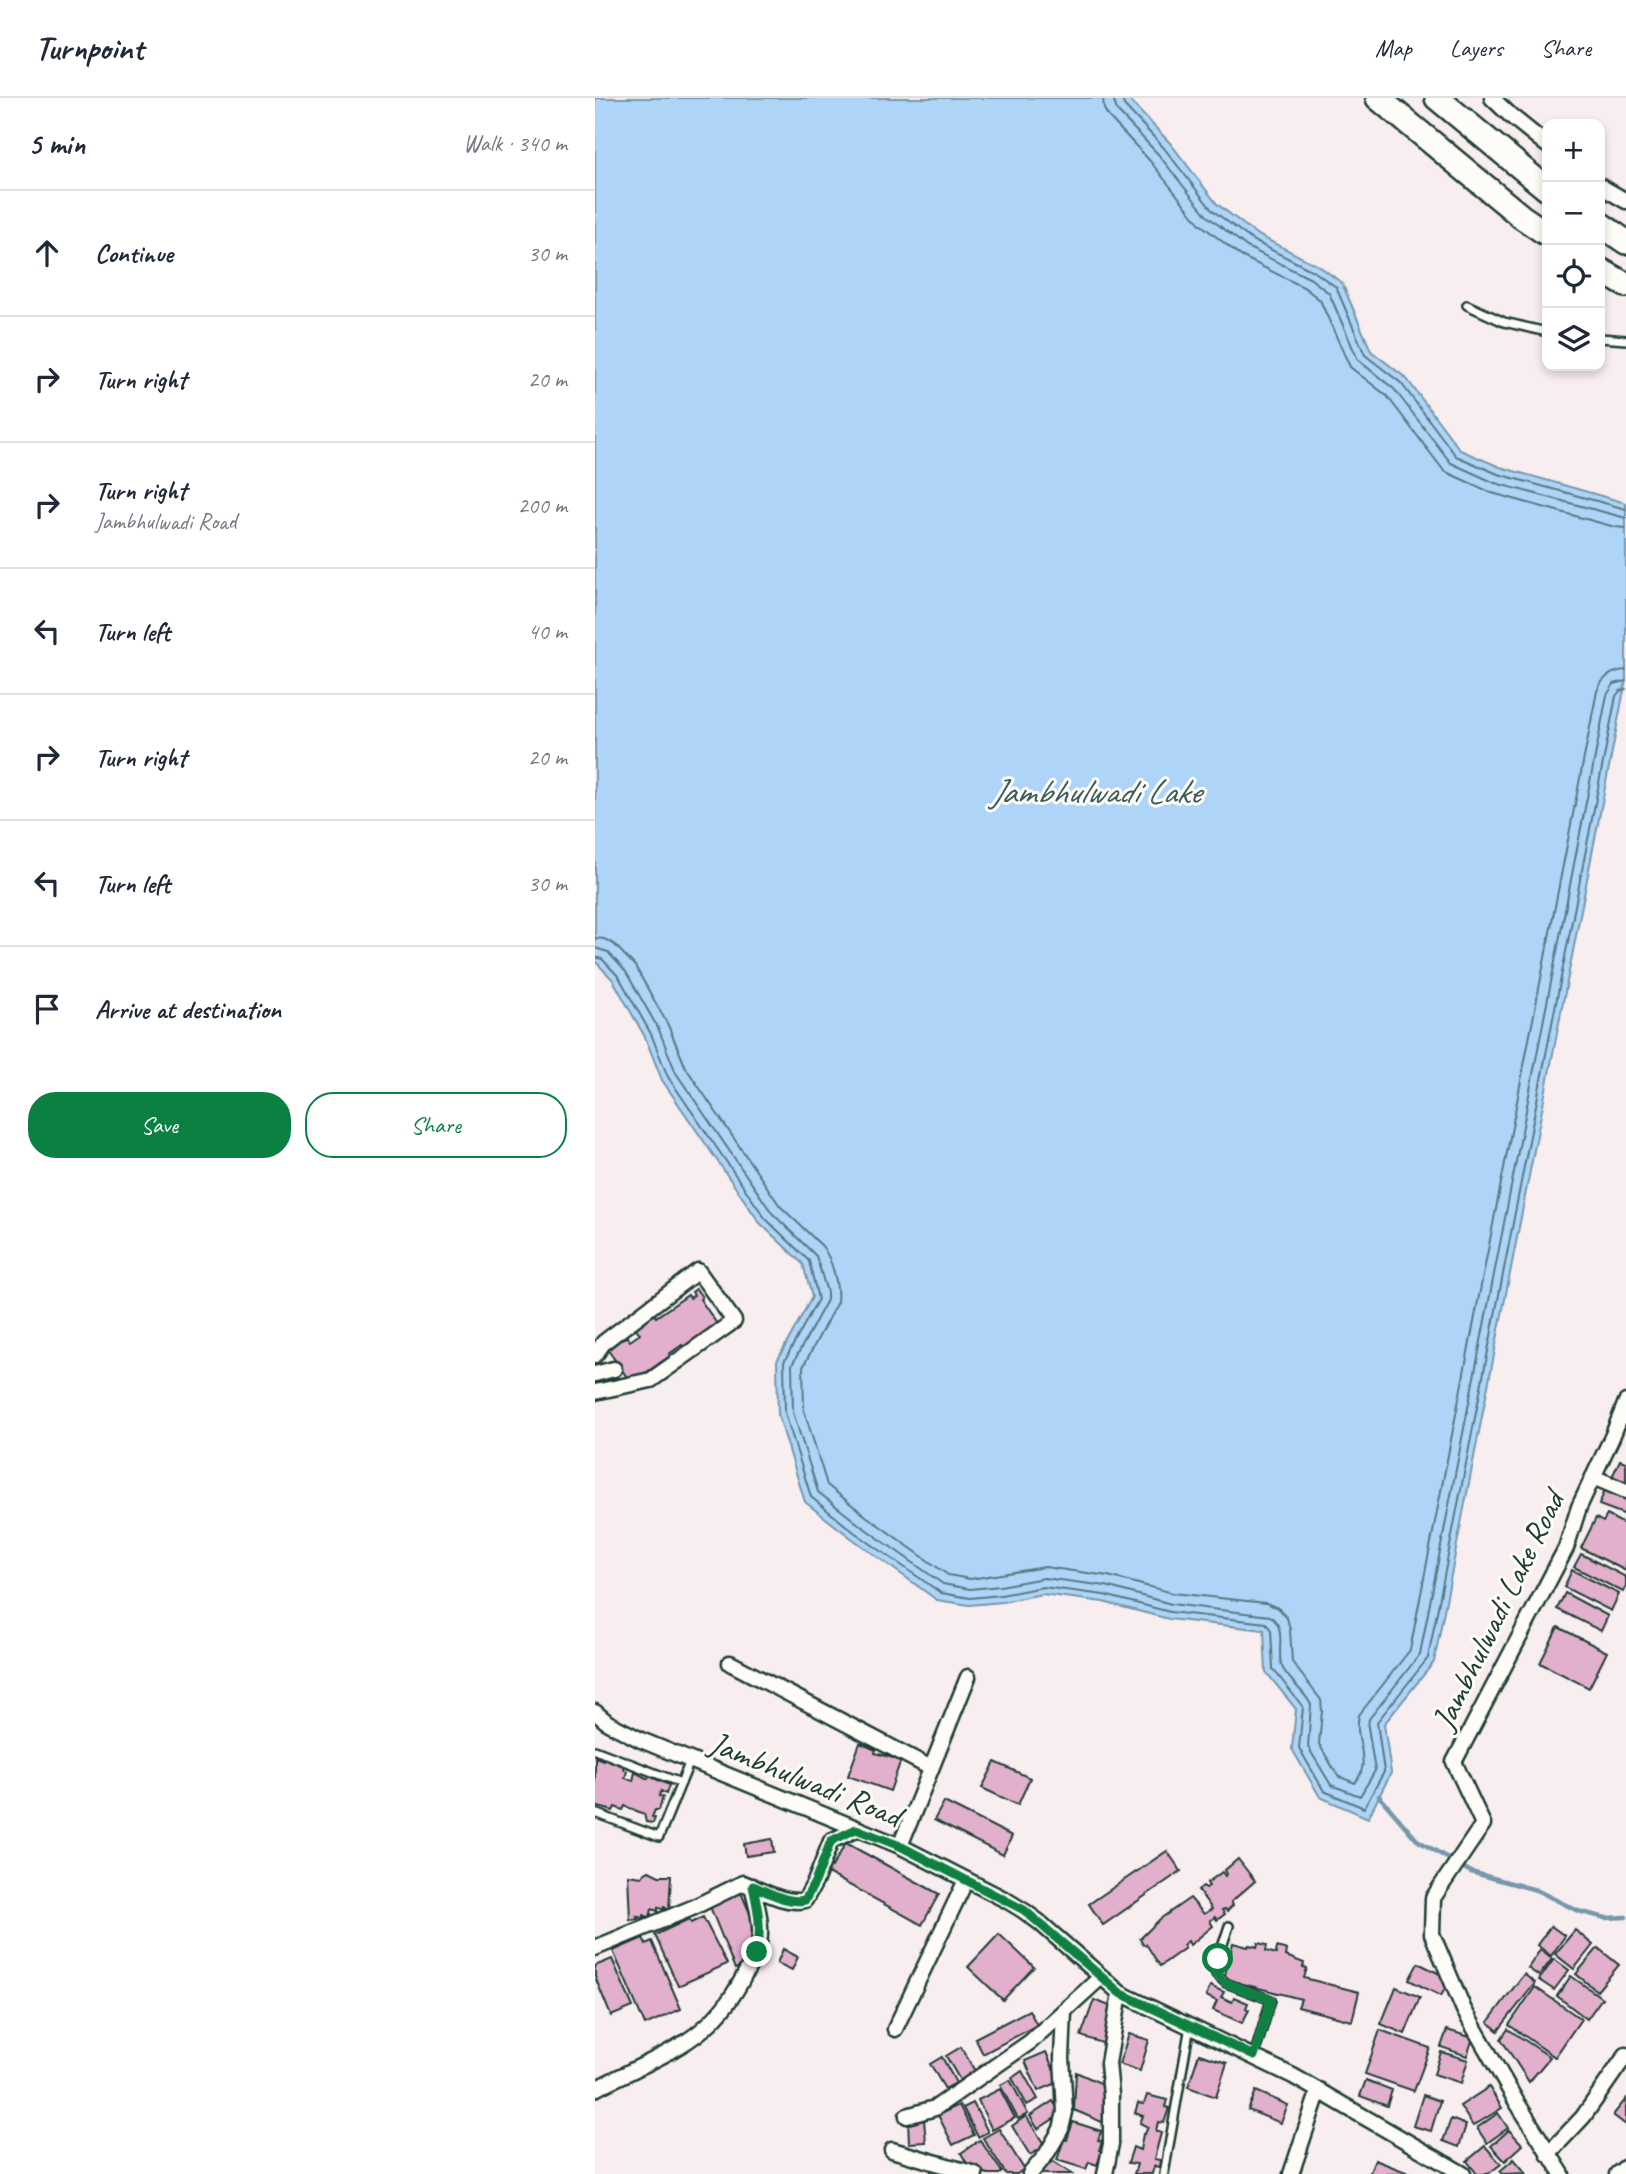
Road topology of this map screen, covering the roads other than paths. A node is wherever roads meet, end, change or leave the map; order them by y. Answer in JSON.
{"nodes":[{"id":1,"x":1378,"y":98,"type":"edge"},
{"id":2,"x":1437,"y":98,"type":"edge"},
{"id":3,"x":1492,"y":98,"type":"edge"},
{"id":4,"x":1542,"y":141,"type":"edge"},
{"id":5,"x":1542,"y":185,"type":"edge"},
{"id":6,"x":1605,"y":189,"type":"edge"},
{"id":7,"x":1626,"y":201,"type":"edge"},
{"id":8,"x":1605,"y":227,"type":"edge"},
{"id":9,"x":1542,"y":231,"type":"edge"},
{"id":10,"x":1626,"y":242,"type":"edge"},
{"id":11,"x":1605,"y":273,"type":"edge"},
{"id":12,"x":1626,"y":285,"type":"edge"},
{"id":13,"x":1467,"y":304,"type":"dead end"},
{"id":14,"x":1542,"y":331,"type":"edge"},
{"id":15,"x":1605,"y":338,"type":"edge"},
{"id":16,"x":1626,"y":340,"type":"edge"},
{"id":17,"x":595,"y":1355,"type":"edge"},
{"id":18,"x":614,"y":1369,"type":"dead end"},
{"id":19,"x":595,"y":1374,"type":"edge"},
{"id":20,"x":595,"y":1392,"type":"edge"},
{"id":21,"x":1626,"y":1402,"type":"edge"},
{"id":22,"x":1593,"y":1477,"type":"junction"},
{"id":23,"x":1626,"y":1492,"type":"edge"},
{"id":24,"x":730,"y":1663,"type":"dead end"},
{"id":25,"x":968,"y":1677,"type":"dead end"},
{"id":26,"x":595,"y":1712,"type":"edge"},
{"id":27,"x":595,"y":1750,"type":"edge"},
{"id":28,"x":690,"y":1760,"type":"junction"},
{"id":29,"x":931,"y":1768,"type":"junction"},
{"id":30,"x":681,"y":1783,"type":"junction"},
{"id":31,"x":595,"y":1813,"type":"edge"},
{"id":32,"x":856,"y":1829,"type":"junction"},
{"id":33,"x":900,"y":1846,"type":"junction"},
{"id":34,"x":966,"y":1880,"type":"junction"},
{"id":35,"x":753,"y":1886,"type":"junction"},
{"id":36,"x":1229,"y":1926,"type":"dead end"},
{"id":37,"x":595,"y":1948,"type":"edge"},
{"id":38,"x":1100,"y":1978,"type":"junction"},
{"id":39,"x":1120,"y":1993,"type":"junction"},
{"id":40,"x":1064,"y":2011,"type":"junction"},
{"id":41,"x":1190,"y":2025,"type":"junction"},
{"id":42,"x":895,"y":2029,"type":"dead end"},
{"id":43,"x":1254,"y":2056,"type":"junction"},
{"id":44,"x":1624,"y":2061,"type":"edge"},
{"id":45,"x":595,"y":2089,"type":"edge"},
{"id":46,"x":1319,"y":2090,"type":"junction"},
{"id":47,"x":907,"y":2116,"type":"dead end"},
{"id":48,"x":892,"y":2150,"type":"dead end"},
{"id":49,"x":1548,"y":2154,"type":"junction"},
{"id":50,"x":1626,"y":2167,"type":"edge"},
{"id":51,"x":975,"y":2174,"type":"edge"},
{"id":52,"x":1030,"y":2174,"type":"edge"},
{"id":53,"x":1105,"y":2174,"type":"edge"},
{"id":54,"x":1164,"y":2174,"type":"edge"},
{"id":55,"x":1291,"y":2174,"type":"edge"},
{"id":56,"x":1463,"y":2174,"type":"edge"},
{"id":57,"x":1562,"y":2174,"type":"edge"},
{"id":58,"x":1617,"y":2174,"type":"edge"}],
"edges":[{"from":1,"to":9,"type":"highway"},
{"from":2,"to":5,"type":"highway"},
{"from":3,"to":4,"type":"street"},
{"from":6,"to":7,"type":"street"},
{"from":8,"to":10,"type":"highway"},
{"from":11,"to":12,"type":"highway"},
{"from":13,"to":14,"type":"lane"},
{"from":15,"to":16,"type":"lane"},
{"from":17,"to":20,"type":"street"},
{"from":18,"to":19,"type":"street"},
{"from":21,"to":22,"type":"street","name":"Jambhulwadi Lake Road"},
{"from":22,"to":23,"type":"street"},
{"from":22,"to":49,"type":"street","name":"Jambhulwadi Lake Road"},
{"from":24,"to":29,"type":"street"},
{"from":25,"to":29,"type":"street"},
{"from":26,"to":28,"type":"street","name":"Jambhulwadi Road"},
{"from":27,"to":30,"type":"lane"},
{"from":28,"to":30,"type":"lane"},
{"from":28,"to":32,"type":"street","name":"Jambhulwadi Road"},
{"from":29,"to":33,"type":"street"},
{"from":30,"to":31,"type":"lane"},
{"from":32,"to":33,"type":"street","name":"Jambhulwadi Road"},
{"from":32,"to":35,"type":"street"},
{"from":33,"to":34,"type":"street","name":"Jambhulwadi Road"},
{"from":34,"to":38,"type":"street","name":"Jambhulwadi Road"},
{"from":34,"to":42,"type":"street"},
{"from":35,"to":37,"type":"street"},
{"from":35,"to":45,"type":"street"},
{"from":36,"to":43,"type":"lane"},
{"from":38,"to":39,"type":"street","name":"Jambhulwadi Road"},
{"from":38,"to":40,"type":"street"},
{"from":39,"to":41,"type":"street","name":"Jambhulwadi Road"},
{"from":39,"to":53,"type":"street"},
{"from":40,"to":47,"type":"street"},
{"from":40,"to":52,"type":"street"},
{"from":41,"to":43,"type":"street","name":"Jambhulwadi Road"},
{"from":41,"to":54,"type":"lane"},
{"from":43,"to":46,"type":"street","name":"Jambhulwadi Road"},
{"from":44,"to":49,"type":"street"},
{"from":46,"to":55,"type":"street"},
{"from":46,"to":56,"type":"street","name":"Jambhulwadi Road"},
{"from":48,"to":51,"type":"street"},
{"from":49,"to":57,"type":"street","name":"Jambhulwadi Lake Road"},
{"from":50,"to":58,"type":"street"}]}
